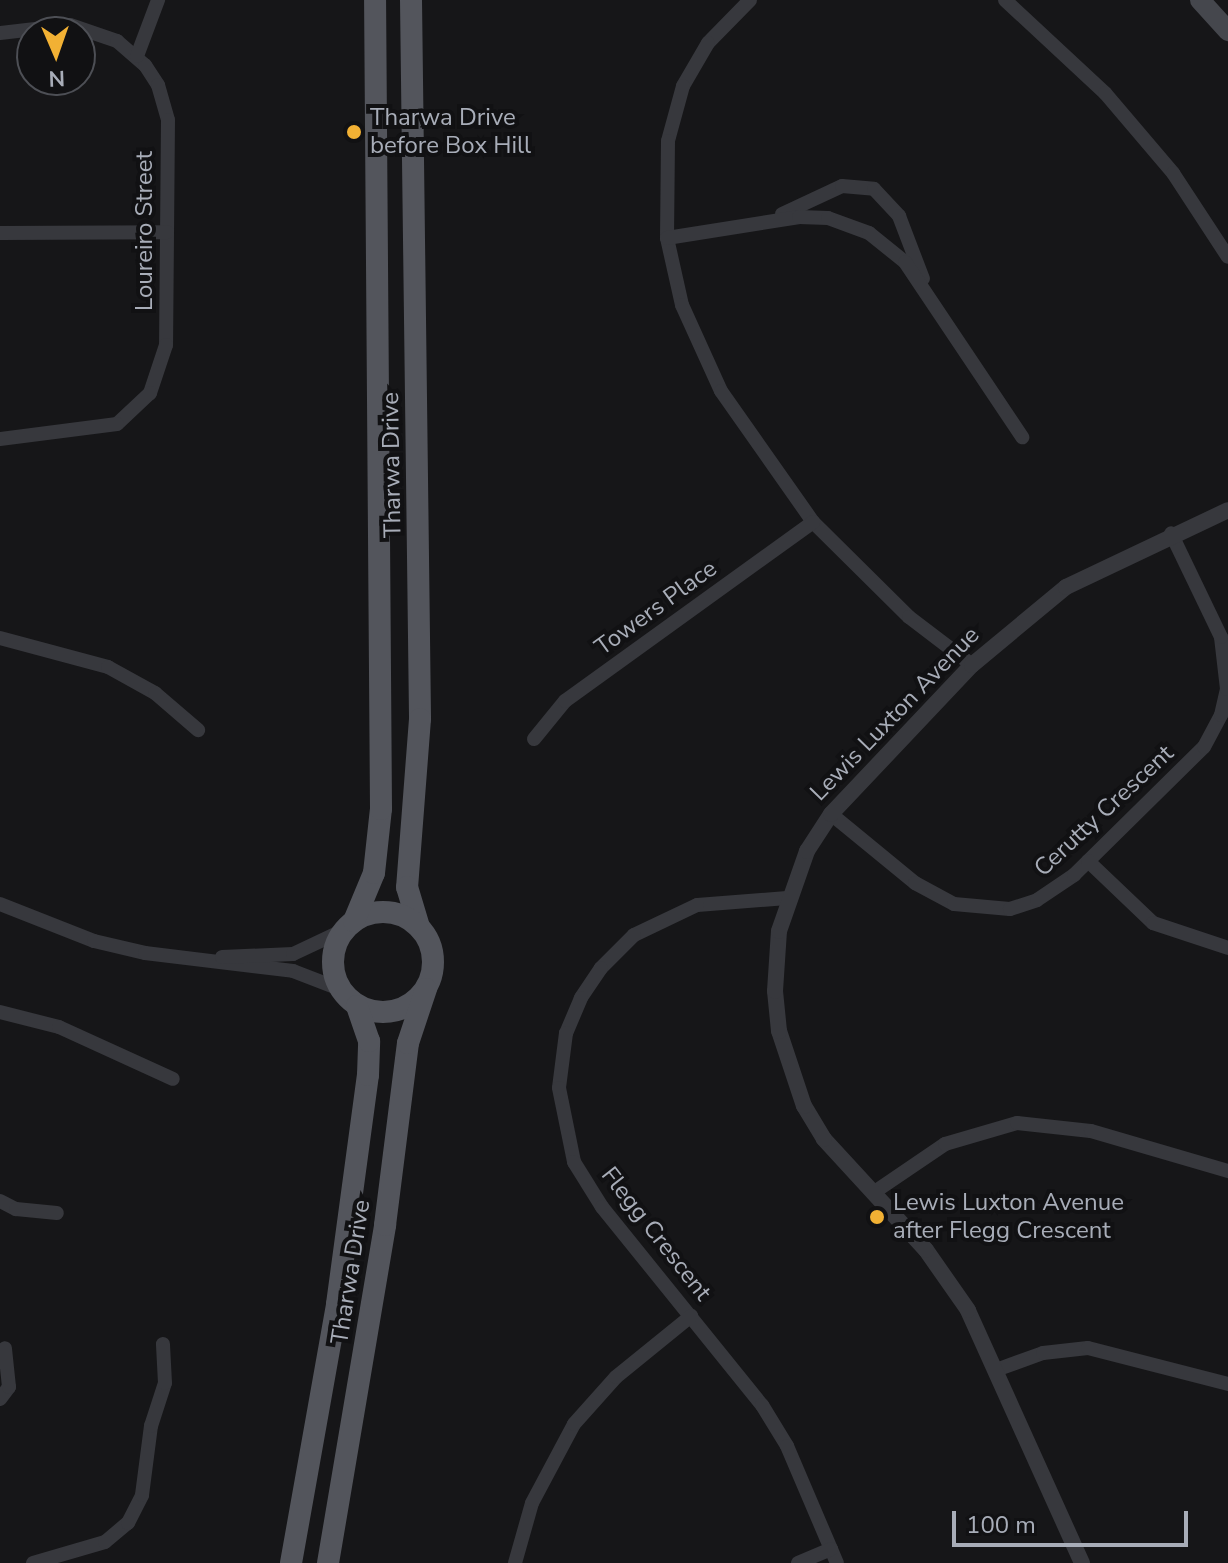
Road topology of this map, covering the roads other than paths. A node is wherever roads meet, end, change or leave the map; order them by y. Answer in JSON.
{"nodes":[{"id":1,"x":158,"y":0,"type":"edge"},
{"id":2,"x":375,"y":0,"type":"edge"},
{"id":3,"x":411,"y":0,"type":"edge"},
{"id":4,"x":750,"y":0,"type":"edge"},
{"id":5,"x":1005,"y":0,"type":"edge"},
{"id":6,"x":1200,"y":0,"type":"edge"},
{"id":7,"x":1228,"y":31,"type":"edge"},
{"id":8,"x":0,"y":33,"type":"edge"},
{"id":9,"x":137,"y":56,"type":"junction"},
{"id":10,"x":736,"y":227,"type":"junction"},
{"id":11,"x":167,"y":232,"type":"junction"},
{"id":12,"x":0,"y":233,"type":"edge"},
{"id":13,"x":667,"y":238,"type":"junction"},
{"id":14,"x":1228,"y":257,"type":"edge"},
{"id":15,"x":944,"y":319,"type":"junction"},
{"id":16,"x":1022,"y":437,"type":"dead end"},
{"id":17,"x":0,"y":439,"type":"edge"},
{"id":18,"x":1228,"y":510,"type":"edge"},
{"id":19,"x":813,"y":522,"type":"junction"},
{"id":20,"x":1171,"y":533,"type":"junction"},
{"id":21,"x":0,"y":638,"type":"edge"},
{"id":22,"x":972,"y":665,"type":"junction"},
{"id":23,"x":1228,"y":690,"type":"edge"},
{"id":24,"x":198,"y":730,"type":"dead end"},
{"id":25,"x":534,"y":739,"type":"dead end"},
{"id":26,"x":831,"y":814,"type":"junction"},
{"id":27,"x":1088,"y":861,"type":"junction"},
{"id":28,"x":787,"y":898,"type":"junction"},
{"id":29,"x":0,"y":904,"type":"edge"},
{"id":30,"x":349,"y":926,"type":"junction"},
{"id":31,"x":419,"y":927,"type":"junction"},
{"id":32,"x":1228,"y":948,"type":"edge"},
{"id":33,"x":198,"y":958,"type":"junction"},
{"id":34,"x":340,"y":989,"type":"junction"},
{"id":35,"x":426,"y":989,"type":"junction"},
{"id":36,"x":357,"y":1006,"type":"junction"},
{"id":37,"x":0,"y":1012,"type":"edge"},
{"id":38,"x":173,"y":1079,"type":"dead end"},
{"id":39,"x":1228,"y":1171,"type":"edge"},
{"id":40,"x":873,"y":1193,"type":"junction"},
{"id":41,"x":0,"y":1201,"type":"edge"},
{"id":42,"x":57,"y":1213,"type":"dead end"},
{"id":43,"x":691,"y":1316,"type":"junction"},
{"id":44,"x":163,"y":1344,"type":"dead end"},
{"id":45,"x":5,"y":1348,"type":"dead end"},
{"id":46,"x":996,"y":1370,"type":"junction"},
{"id":47,"x":1228,"y":1384,"type":"edge"},
{"id":48,"x":0,"y":1399,"type":"edge"},
{"id":49,"x":834,"y":1556,"type":"edge"},
{"id":50,"x":33,"y":1563,"type":"edge"},
{"id":51,"x":291,"y":1563,"type":"edge"},
{"id":52,"x":328,"y":1563,"type":"edge"},
{"id":53,"x":515,"y":1563,"type":"edge"},
{"id":54,"x":798,"y":1563,"type":"edge"},
{"id":55,"x":1082,"y":1563,"type":"edge"}],
"edges":[{"from":1,"to":9,"type":"street"},
{"from":2,"to":30,"type":"main road","name":"Tharwa Drive"},
{"from":3,"to":31,"type":"main road","name":"Tharwa Drive"},
{"from":4,"to":13,"type":"street"},
{"from":5,"to":14,"type":"street"},
{"from":6,"to":7,"type":"main road"},
{"from":8,"to":9,"type":"street","name":"Loureiro Street"},
{"from":9,"to":11,"type":"street","name":"Loureiro Street"},
{"from":10,"to":13,"type":"street"},
{"from":10,"to":15,"type":"street"},
{"from":10,"to":15,"type":"street"},
{"from":11,"to":12,"type":"street"},
{"from":11,"to":17,"type":"street","name":"Loureiro Street"},
{"from":13,"to":19,"type":"street"},
{"from":15,"to":16,"type":"street"},
{"from":18,"to":20,"type":"street","name":"Lewis Luxton Avenue"},
{"from":19,"to":22,"type":"street"},
{"from":19,"to":25,"type":"street","name":"Towers Place"},
{"from":20,"to":22,"type":"street","name":"Lewis Luxton Avenue"},
{"from":20,"to":23,"type":"street","name":"Cerutty Crescent"},
{"from":21,"to":24,"type":"street"},
{"from":22,"to":26,"type":"street","name":"Lewis Luxton Avenue"},
{"from":23,"to":27,"type":"street","name":"Cerutty Crescent"},
{"from":26,"to":27,"type":"street","name":"Cerutty Crescent"},
{"from":26,"to":28,"type":"street","name":"Lewis Luxton Avenue"},
{"from":27,"to":32,"type":"street"},
{"from":28,"to":40,"type":"street","name":"Lewis Luxton Avenue"},
{"from":28,"to":43,"type":"street","name":"Flegg Crescent"},
{"from":29,"to":33,"type":"street"},
{"from":30,"to":31,"type":"main road"},
{"from":30,"to":33,"type":"street"},
{"from":30,"to":34,"type":"main road"},
{"from":31,"to":35,"type":"main road"},
{"from":33,"to":34,"type":"street"},
{"from":34,"to":36,"type":"main road"},
{"from":35,"to":36,"type":"main road"},
{"from":35,"to":52,"type":"main road","name":"Tharwa Drive"},
{"from":36,"to":51,"type":"main road","name":"Tharwa Drive"},
{"from":37,"to":38,"type":"street"},
{"from":39,"to":40,"type":"street"},
{"from":40,"to":46,"type":"street","name":"Lewis Luxton Avenue"},
{"from":41,"to":42,"type":"street"},
{"from":43,"to":49,"type":"street","name":"Flegg Crescent"},
{"from":43,"to":53,"type":"street"},
{"from":44,"to":50,"type":"street"},
{"from":45,"to":48,"type":"street"},
{"from":46,"to":47,"type":"street"},
{"from":46,"to":55,"type":"street","name":"Lewis Luxton Avenue"},
{"from":49,"to":54,"type":"street"}]}
